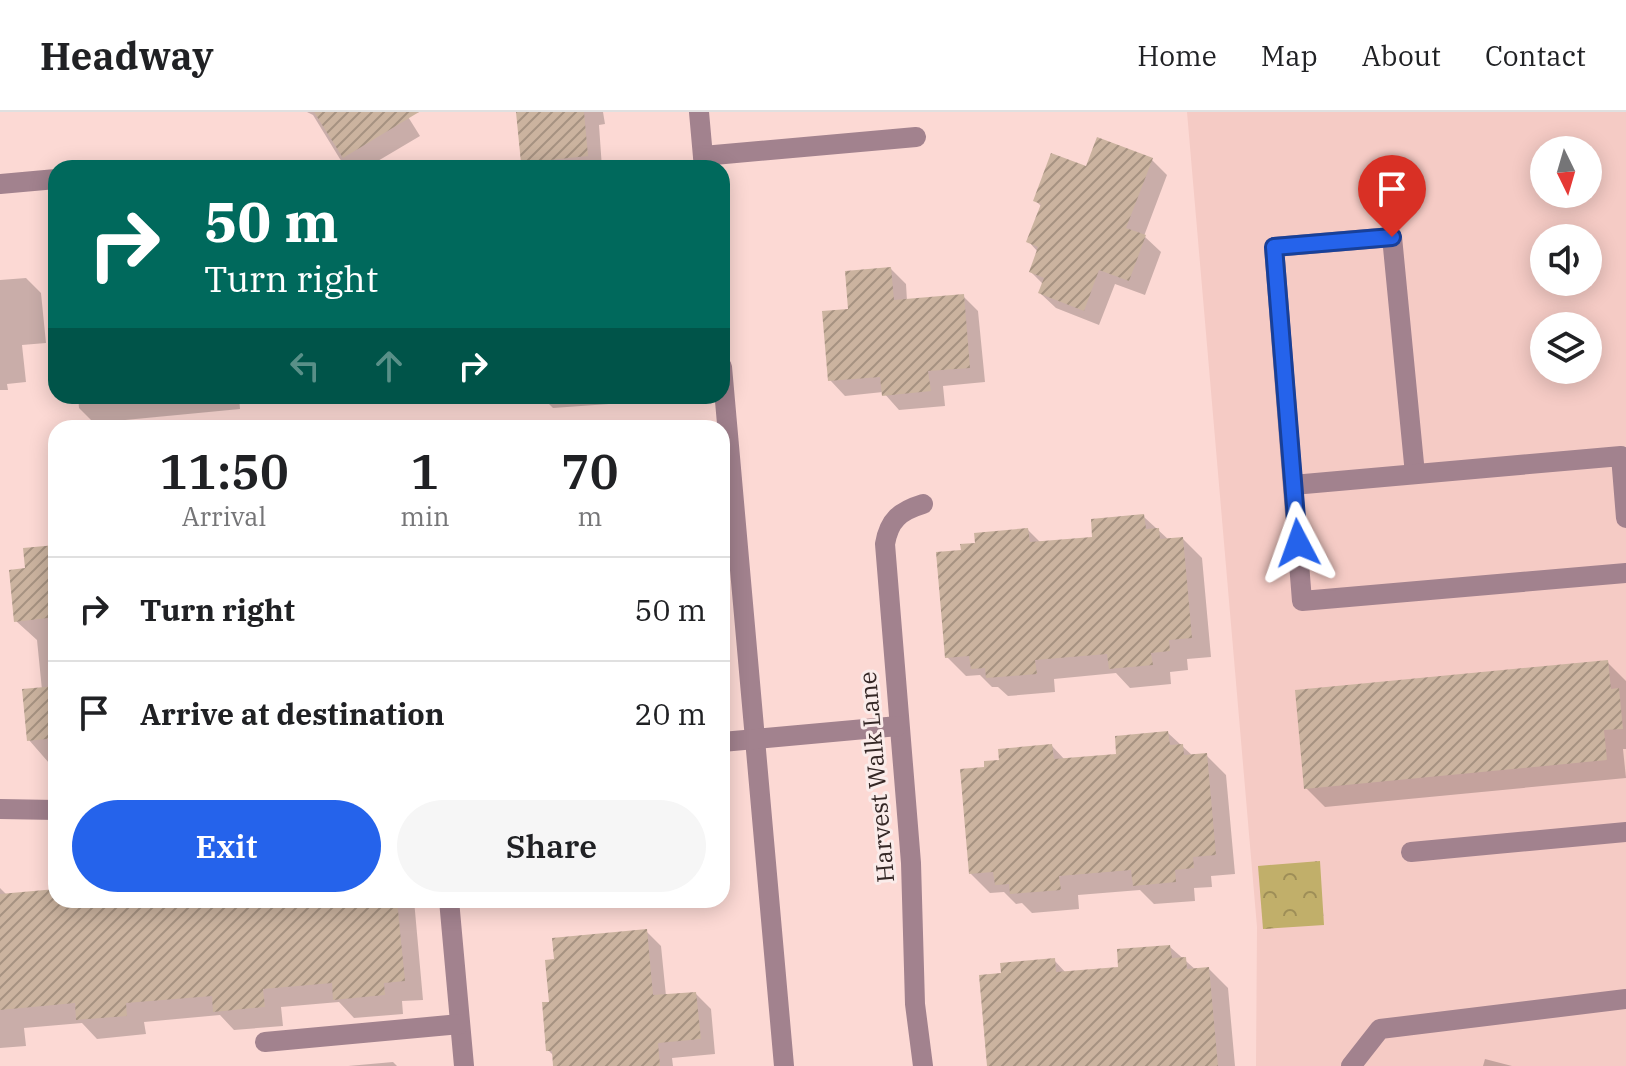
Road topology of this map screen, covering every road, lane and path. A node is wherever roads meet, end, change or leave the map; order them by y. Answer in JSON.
{"nodes":[{"id":1,"x":699,"y":112,"type":"edge"},
{"id":2,"x":916,"y":137,"type":"dead end"},
{"id":3,"x":704,"y":160,"type":"edge"},
{"id":4,"x":721,"y":160,"type":"edge"},
{"id":5,"x":48,"y":180,"type":"edge"},
{"id":6,"x":0,"y":184,"type":"edge"},
{"id":7,"x":730,"y":457,"type":"edge"},
{"id":8,"x":1415,"y":474,"type":"junction"},
{"id":9,"x":1293,"y":485,"type":"junction"},
{"id":10,"x":923,"y":504,"type":"dead end"},
{"id":11,"x":1626,"y":518,"type":"edge"},
{"id":12,"x":1626,"y":573,"type":"edge"},
{"id":13,"x":898,"y":726,"type":"junction"},
{"id":14,"x":755,"y":738,"type":"junction"},
{"id":15,"x":730,"y":741,"type":"edge"},
{"id":16,"x":0,"y":809,"type":"edge"},
{"id":17,"x":48,"y":810,"type":"edge"},
{"id":18,"x":1626,"y":832,"type":"edge"},
{"id":19,"x":1411,"y":852,"type":"dead end"},
{"id":20,"x":450,"y":908,"type":"edge"},
{"id":21,"x":1626,"y":999,"type":"edge"},
{"id":22,"x":460,"y":1024,"type":"junction"},
{"id":23,"x":265,"y":1042,"type":"dead end"},
{"id":24,"x":464,"y":1066,"type":"edge"},
{"id":25,"x":784,"y":1066,"type":"edge"},
{"id":26,"x":923,"y":1066,"type":"edge"},
{"id":27,"x":1351,"y":1066,"type":"edge"}],
"edges":[{"from":1,"to":3,"type":"street"},
{"from":2,"to":4,"type":"street"},
{"from":5,"to":6,"type":"street"},
{"from":7,"to":14,"type":"street"},
{"from":8,"to":9,"type":"street"},
{"from":8,"to":9,"type":"street"},
{"from":8,"to":11,"type":"street"},
{"from":9,"to":12,"type":"street"},
{"from":10,"to":13,"type":"street","name":"Harvest Walk Lane"},
{"from":13,"to":14,"type":"street"},
{"from":13,"to":26,"type":"street","name":"Harvest Walk Lane"},
{"from":14,"to":15,"type":"street"},
{"from":14,"to":25,"type":"street"},
{"from":16,"to":17,"type":"street"},
{"from":18,"to":19,"type":"street"},
{"from":20,"to":22,"type":"street"},
{"from":21,"to":27,"type":"street"},
{"from":22,"to":23,"type":"street"},
{"from":22,"to":24,"type":"street"}]}
